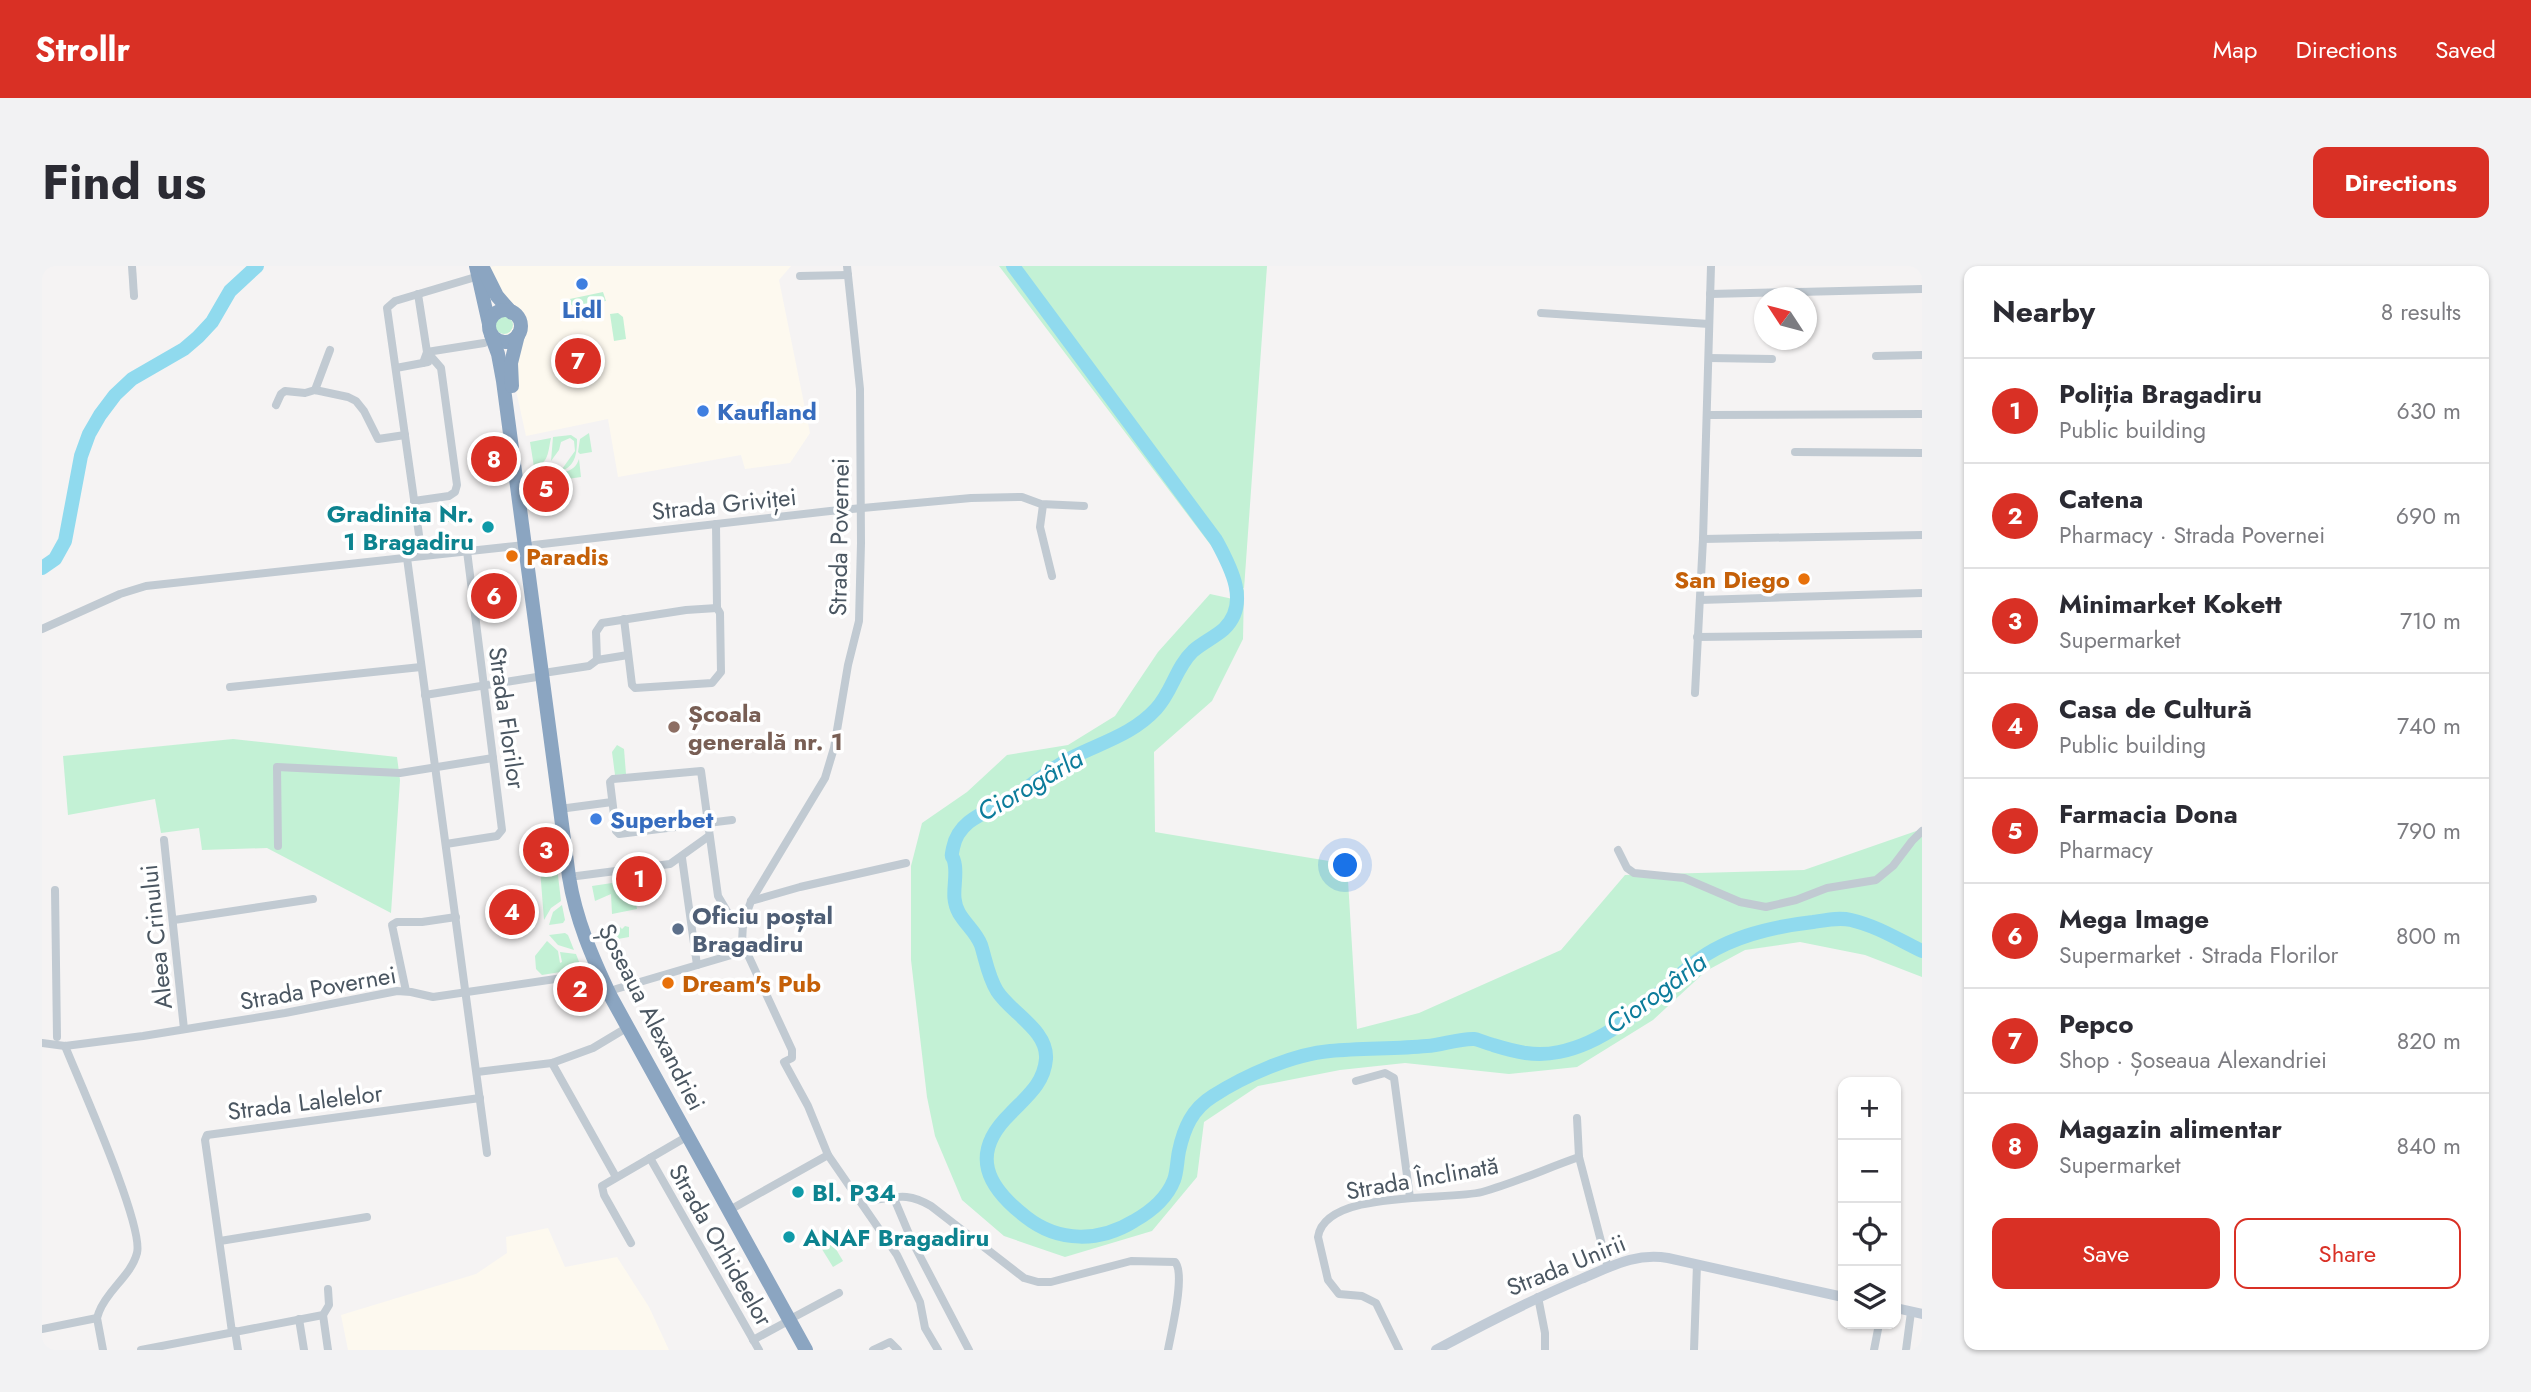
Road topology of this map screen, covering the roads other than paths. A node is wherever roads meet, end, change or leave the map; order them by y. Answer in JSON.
{"nodes":[{"id":1,"x":132,"y":266,"type":"edge"},
{"id":2,"x":1711,"y":266,"type":"edge"},
{"id":3,"x":479,"y":269,"type":"edge"},
{"id":4,"x":847,"y":271,"type":"edge"},
{"id":5,"x":800,"y":276,"type":"dead end"},
{"id":6,"x":1922,"y":289,"type":"edge"},
{"id":7,"x":418,"y":294,"type":"junction"},
{"id":8,"x":1710,"y":294,"type":"junction"},
{"id":9,"x":134,"y":296,"type":"dead end"},
{"id":10,"x":512,"y":313,"type":"junction"},
{"id":11,"x":1541,"y":313,"type":"dead end"},
{"id":12,"x":1709,"y":324,"type":"junction"},
{"id":13,"x":488,"y":334,"type":"junction"},
{"id":14,"x":518,"y":335,"type":"junction"},
{"id":15,"x":330,"y":350,"type":"dead end"},
{"id":16,"x":427,"y":352,"type":"junction"},
{"id":17,"x":1922,"y":355,"type":"edge"},
{"id":18,"x":1876,"y":356,"type":"dead end"},
{"id":19,"x":1709,"y":358,"type":"junction"},
{"id":20,"x":1772,"y":359,"type":"dead end"},
{"id":21,"x":436,"y":361,"type":"junction"},
{"id":22,"x":423,"y":363,"type":"junction"},
{"id":23,"x":396,"y":368,"type":"junction"},
{"id":24,"x":315,"y":390,"type":"junction"},
{"id":25,"x":276,"y":405,"type":"dead end"},
{"id":26,"x":1922,"y":414,"type":"edge"},
{"id":27,"x":1707,"y":415,"type":"junction"},
{"id":28,"x":405,"y":435,"type":"junction"},
{"id":29,"x":1795,"y":452,"type":"dead end"},
{"id":30,"x":1922,"y":453,"type":"edge"},
{"id":31,"x":414,"y":501,"type":"junction"},
{"id":32,"x":1042,"y":505,"type":"junction"},
{"id":33,"x":1084,"y":506,"type":"dead end"},
{"id":34,"x":860,"y":509,"type":"junction"},
{"id":35,"x":716,"y":524,"type":"junction"},
{"id":36,"x":1922,"y":535,"type":"edge"},
{"id":37,"x":1703,"y":539,"type":"junction"},
{"id":38,"x":529,"y":545,"type":"junction"},
{"id":39,"x":467,"y":551,"type":"junction"},
{"id":40,"x":422,"y":556,"type":"junction"},
{"id":41,"x":407,"y":558,"type":"junction"},
{"id":42,"x":1052,"y":576,"type":"dead end"},
{"id":43,"x":1922,"y":593,"type":"edge"},
{"id":44,"x":1700,"y":600,"type":"junction"},
{"id":45,"x":717,"y":608,"type":"junction"},
{"id":46,"x":624,"y":620,"type":"junction"},
{"id":47,"x":42,"y":629,"type":"edge"},
{"id":48,"x":1922,"y":634,"type":"edge"},
{"id":49,"x":1697,"y":637,"type":"junction"},
{"id":50,"x":628,"y":656,"type":"junction"},
{"id":51,"x":597,"y":660,"type":"junction"},
{"id":52,"x":421,"y":667,"type":"junction"},
{"id":53,"x":546,"y":674,"type":"junction"},
{"id":54,"x":482,"y":685,"type":"junction"},
{"id":55,"x":230,"y":687,"type":"dead end"},
{"id":56,"x":1695,"y":693,"type":"dead end"},
{"id":57,"x":425,"y":695,"type":"junction"},
{"id":58,"x":493,"y":758,"type":"junction"},
{"id":59,"x":435,"y":768,"type":"junction"},
{"id":60,"x":612,"y":802,"type":"junction"},
{"id":61,"x":568,"y":808,"type":"junction"},
{"id":62,"x":732,"y":820,"type":"dead end"},
{"id":63,"x":707,"y":823,"type":"junction"},
{"id":64,"x":1922,"y":831,"type":"edge"},
{"id":65,"x":709,"y":836,"type":"junction"},
{"id":66,"x":164,"y":840,"type":"dead end"},
{"id":67,"x":446,"y":844,"type":"junction"},
{"id":68,"x":278,"y":846,"type":"dead end"},
{"id":69,"x":1618,"y":850,"type":"dead end"},
{"id":70,"x":681,"y":858,"type":"junction"},
{"id":71,"x":906,"y":863,"type":"dead end"},
{"id":72,"x":577,"y":876,"type":"junction"},
{"id":73,"x":55,"y":890,"type":"dead end"},
{"id":74,"x":313,"y":898,"type":"dead end"},
{"id":75,"x":751,"y":901,"type":"junction"},
{"id":76,"x":456,"y":917,"type":"junction"},
{"id":77,"x":174,"y":920,"type":"junction"},
{"id":78,"x":743,"y":926,"type":"junction"},
{"id":79,"x":746,"y":954,"type":"junction"},
{"id":80,"x":593,"y":960,"type":"junction"},
{"id":81,"x":697,"y":965,"type":"junction"},
{"id":82,"x":576,"y":976,"type":"junction"},
{"id":83,"x":610,"y":986,"type":"junction"},
{"id":84,"x":407,"y":991,"type":"junction"},
{"id":85,"x":466,"y":991,"type":"junction"},
{"id":86,"x":628,"y":1027,"type":"junction"},
{"id":87,"x":184,"y":1029,"type":"junction"},
{"id":88,"x":57,"y":1037,"type":"dead end"},
{"id":89,"x":42,"y":1043,"type":"edge"},
{"id":90,"x":65,"y":1046,"type":"junction"},
{"id":91,"x":552,"y":1063,"type":"junction"},
{"id":92,"x":477,"y":1072,"type":"junction"},
{"id":93,"x":1356,"y":1081,"type":"dead end"},
{"id":94,"x":481,"y":1098,"type":"junction"},
{"id":95,"x":1577,"y":1118,"type":"dead end"},
{"id":96,"x":688,"y":1136,"type":"junction"},
{"id":97,"x":487,"y":1153,"type":"dead end"},
{"id":98,"x":828,"y":1155,"type":"junction"},
{"id":99,"x":1579,"y":1157,"type":"junction"},
{"id":100,"x":650,"y":1158,"type":"junction"},
{"id":101,"x":616,"y":1177,"type":"junction"},
{"id":102,"x":893,"y":1196,"type":"junction"},
{"id":103,"x":1410,"y":1198,"type":"junction"},
{"id":104,"x":861,"y":1200,"type":"junction"},
{"id":105,"x":735,"y":1207,"type":"junction"},
{"id":106,"x":367,"y":1217,"type":"dead end"},
{"id":107,"x":220,"y":1241,"type":"junction"},
{"id":108,"x":631,"y":1243,"type":"dead end"},
{"id":109,"x":1697,"y":1265,"type":"junction"},
{"id":110,"x":1608,"y":1268,"type":"junction"},
{"id":111,"x":328,"y":1289,"type":"dead end"},
{"id":112,"x":839,"y":1293,"type":"dead end"},
{"id":113,"x":1838,"y":1296,"type":"edge"},
{"id":114,"x":1538,"y":1297,"type":"junction"},
{"id":115,"x":1917,"y":1313,"type":"edge"},
{"id":116,"x":323,"y":1315,"type":"junction"},
{"id":117,"x":97,"y":1318,"type":"junction"},
{"id":118,"x":793,"y":1318,"type":"junction"},
{"id":119,"x":299,"y":1319,"type":"junction"},
{"id":120,"x":42,"y":1329,"type":"edge"},
{"id":121,"x":1878,"y":1329,"type":"edge"},
{"id":122,"x":234,"y":1331,"type":"junction"},
{"id":123,"x":753,"y":1340,"type":"junction"},
{"id":124,"x":103,"y":1350,"type":"edge"},
{"id":125,"x":145,"y":1350,"type":"edge"},
{"id":126,"x":238,"y":1350,"type":"edge"},
{"id":127,"x":304,"y":1350,"type":"edge"},
{"id":128,"x":328,"y":1350,"type":"edge"},
{"id":129,"x":759,"y":1350,"type":"edge"},
{"id":130,"x":806,"y":1350,"type":"edge"},
{"id":131,"x":814,"y":1350,"type":"edge"},
{"id":132,"x":873,"y":1350,"type":"edge"},
{"id":133,"x":898,"y":1350,"type":"edge"},
{"id":134,"x":938,"y":1350,"type":"edge"},
{"id":135,"x":970,"y":1350,"type":"edge"},
{"id":136,"x":1168,"y":1350,"type":"edge"},
{"id":137,"x":1399,"y":1350,"type":"edge"},
{"id":138,"x":1436,"y":1350,"type":"edge"},
{"id":139,"x":1545,"y":1350,"type":"edge"},
{"id":140,"x":1694,"y":1350,"type":"edge"},
{"id":141,"x":1874,"y":1350,"type":"edge"},
{"id":142,"x":1906,"y":1350,"type":"edge"}],
"edges":[{"from":1,"to":9,"type":"street"},
{"from":2,"to":8,"type":"street"},
{"from":3,"to":7,"type":"street"},
{"from":3,"to":10,"type":"highway","name":"Șoseaua Alexandriei"},
{"from":3,"to":13,"type":"highway","name":"Șoseaua Alexandriei"},
{"from":4,"to":5,"type":"street","name":"Strada Povernei"},
{"from":4,"to":34,"type":"street","name":"Strada Povernei"},
{"from":6,"to":8,"type":"street"},
{"from":7,"to":16,"type":"street"},
{"from":7,"to":23,"type":"street"},
{"from":8,"to":12,"type":"street"},
{"from":10,"to":13,"type":"highway"},
{"from":10,"to":14,"type":"highway","name":"Șoseaua Alexandriei"},
{"from":11,"to":12,"type":"street"},
{"from":12,"to":19,"type":"street"},
{"from":13,"to":14,"type":"highway"},
{"from":13,"to":16,"type":"street"},
{"from":13,"to":38,"type":"highway","name":"Șoseaua Alexandriei"},
{"from":14,"to":38,"type":"highway","name":"Șoseaua Alexandriei"},
{"from":15,"to":24,"type":"street"},
{"from":16,"to":21,"type":"street"},
{"from":16,"to":22,"type":"street"},
{"from":17,"to":18,"type":"street"},
{"from":19,"to":20,"type":"street"},
{"from":19,"to":27,"type":"street"},
{"from":21,"to":22,"type":"street"},
{"from":21,"to":31,"type":"street"},
{"from":22,"to":23,"type":"street"},
{"from":23,"to":28,"type":"street"},
{"from":24,"to":25,"type":"street"},
{"from":24,"to":28,"type":"street"},
{"from":26,"to":27,"type":"street"},
{"from":27,"to":37,"type":"street"},
{"from":28,"to":31,"type":"street"},
{"from":29,"to":30,"type":"street"},
{"from":31,"to":40,"type":"street"},
{"from":32,"to":33,"type":"street","name":"Strada Griviței"},
{"from":32,"to":34,"type":"street","name":"Strada Griviței"},
{"from":32,"to":42,"type":"street"},
{"from":34,"to":35,"type":"street","name":"Strada Griviței"},
{"from":34,"to":75,"type":"street","name":"Strada Povernei"},
{"from":35,"to":38,"type":"street","name":"Strada Griviței"},
{"from":35,"to":45,"type":"street"},
{"from":36,"to":37,"type":"street"},
{"from":37,"to":44,"type":"street"},
{"from":38,"to":39,"type":"street","name":"Strada Griviței"},
{"from":38,"to":53,"type":"highway","name":"Șoseaua Alexandriei"},
{"from":39,"to":40,"type":"street","name":"Strada Griviței"},
{"from":39,"to":54,"type":"street","name":"Strada Florilor"},
{"from":40,"to":41,"type":"street","name":"Strada Griviței"},
{"from":41,"to":47,"type":"street","name":"Strada Griviței"},
{"from":41,"to":52,"type":"street"},
{"from":43,"to":44,"type":"street"},
{"from":44,"to":49,"type":"street"},
{"from":45,"to":46,"type":"street"},
{"from":45,"to":50,"type":"street"},
{"from":46,"to":50,"type":"street"},
{"from":46,"to":51,"type":"street"},
{"from":48,"to":49,"type":"street"},
{"from":49,"to":56,"type":"street"},
{"from":50,"to":51,"type":"street"},
{"from":51,"to":53,"type":"street"},
{"from":52,"to":55,"type":"street"},
{"from":52,"to":57,"type":"street"},
{"from":53,"to":54,"type":"street"},
{"from":53,"to":61,"type":"highway","name":"Șoseaua Alexandriei"},
{"from":53,"to":80,"type":"highway","name":"Șoseaua Alexandriei"},
{"from":54,"to":57,"type":"street"},
{"from":54,"to":58,"type":"street","name":"Strada Florilor"},
{"from":57,"to":59,"type":"street"},
{"from":58,"to":59,"type":"street"},
{"from":58,"to":67,"type":"street","name":"Strada Florilor"},
{"from":59,"to":67,"type":"street"},
{"from":59,"to":68,"type":"street"},
{"from":60,"to":61,"type":"street"},
{"from":60,"to":63,"type":"street"},
{"from":60,"to":63,"type":"street"},
{"from":61,"to":72,"type":"highway","name":"Șoseaua Alexandriei"},
{"from":62,"to":63,"type":"street"},
{"from":63,"to":65,"type":"street"},
{"from":64,"to":69,"type":"street"},
{"from":65,"to":70,"type":"street"},
{"from":65,"to":78,"type":"street"},
{"from":66,"to":77,"type":"street","name":"Aleea Crinului"},
{"from":67,"to":76,"type":"street"},
{"from":70,"to":72,"type":"street"},
{"from":70,"to":81,"type":"street"},
{"from":71,"to":75,"type":"street"},
{"from":72,"to":83,"type":"highway","name":"Șoseaua Alexandriei"},
{"from":73,"to":88,"type":"street"},
{"from":74,"to":77,"type":"street"},
{"from":75,"to":78,"type":"street","name":"Strada Povernei"},
{"from":76,"to":84,"type":"street"},
{"from":76,"to":85,"type":"street"},
{"from":77,"to":87,"type":"street","name":"Aleea Crinului"},
{"from":78,"to":79,"type":"street","name":"Strada Povernei"},
{"from":79,"to":81,"type":"street"},
{"from":79,"to":98,"type":"street"},
{"from":80,"to":82,"type":"street"},
{"from":80,"to":83,"type":"highway","name":"Șoseaua Alexandriei"},
{"from":81,"to":83,"type":"street"},
{"from":82,"to":83,"type":"street","name":"Strada Povernei"},
{"from":82,"to":85,"type":"street","name":"Strada Povernei"},
{"from":83,"to":86,"type":"highway","name":"Șoseaua Alexandriei"},
{"from":83,"to":105,"type":"highway","name":"Șoseaua Alexandriei"},
{"from":84,"to":85,"type":"street","name":"Strada Povernei"},
{"from":84,"to":87,"type":"street","name":"Strada Povernei"},
{"from":85,"to":92,"type":"street"},
{"from":86,"to":91,"type":"street"},
{"from":86,"to":96,"type":"highway","name":"Șoseaua Alexandriei"},
{"from":87,"to":90,"type":"street","name":"Strada Povernei"},
{"from":89,"to":90,"type":"street","name":"Strada Povernei"},
{"from":90,"to":117,"type":"street"},
{"from":91,"to":92,"type":"street"},
{"from":91,"to":101,"type":"street"},
{"from":92,"to":94,"type":"street"},
{"from":93,"to":103,"type":"street"},
{"from":94,"to":97,"type":"street"},
{"from":94,"to":107,"type":"street","name":"Strada Lalelelor"},
{"from":95,"to":99,"type":"street"},
{"from":96,"to":100,"type":"street"},
{"from":96,"to":118,"type":"highway","name":"Șoseaua Alexandriei"},
{"from":98,"to":104,"type":"street"},
{"from":98,"to":105,"type":"street"},
{"from":99,"to":103,"type":"street","name":"Strada Înclinată"},
{"from":99,"to":110,"type":"street"},
{"from":100,"to":101,"type":"street"},
{"from":100,"to":123,"type":"street","name":"Strada Orhideelor"},
{"from":101,"to":108,"type":"street"},
{"from":102,"to":104,"type":"street"},
{"from":102,"to":135,"type":"street"},
{"from":102,"to":136,"type":"street"},
{"from":103,"to":137,"type":"street","name":"Strada Înclinată"},
{"from":104,"to":134,"type":"street"},
{"from":105,"to":118,"type":"highway","name":"Șoseaua Alexandriei"},
{"from":106,"to":107,"type":"street"},
{"from":107,"to":122,"type":"street","name":"Strada Lalelelor"},
{"from":109,"to":110,"type":"main road","name":"Strada Unirii"},
{"from":109,"to":113,"type":"main road","name":"Strada Unirii"},
{"from":109,"to":140,"type":"street"},
{"from":110,"to":114,"type":"main road","name":"Strada Unirii"},
{"from":111,"to":116,"type":"street"},
{"from":112,"to":118,"type":"street"},
{"from":114,"to":138,"type":"main road","name":"Strada Unirii"},
{"from":114,"to":139,"type":"street"},
{"from":115,"to":142,"type":"street"},
{"from":116,"to":119,"type":"street"},
{"from":116,"to":128,"type":"street"},
{"from":117,"to":120,"type":"street"},
{"from":117,"to":124,"type":"street"},
{"from":118,"to":123,"type":"street"},
{"from":118,"to":130,"type":"highway","name":"Șoseaua Alexandriei"},
{"from":118,"to":131,"type":"highway","name":"Șoseaua Alexandriei"},
{"from":119,"to":122,"type":"street"},
{"from":119,"to":127,"type":"street"},
{"from":121,"to":141,"type":"street"},
{"from":122,"to":125,"type":"street"},
{"from":122,"to":126,"type":"street","name":"Strada Lalelelor"},
{"from":123,"to":129,"type":"street","name":"Strada Orhideelor"},
{"from":132,"to":133,"type":"street"}]}
